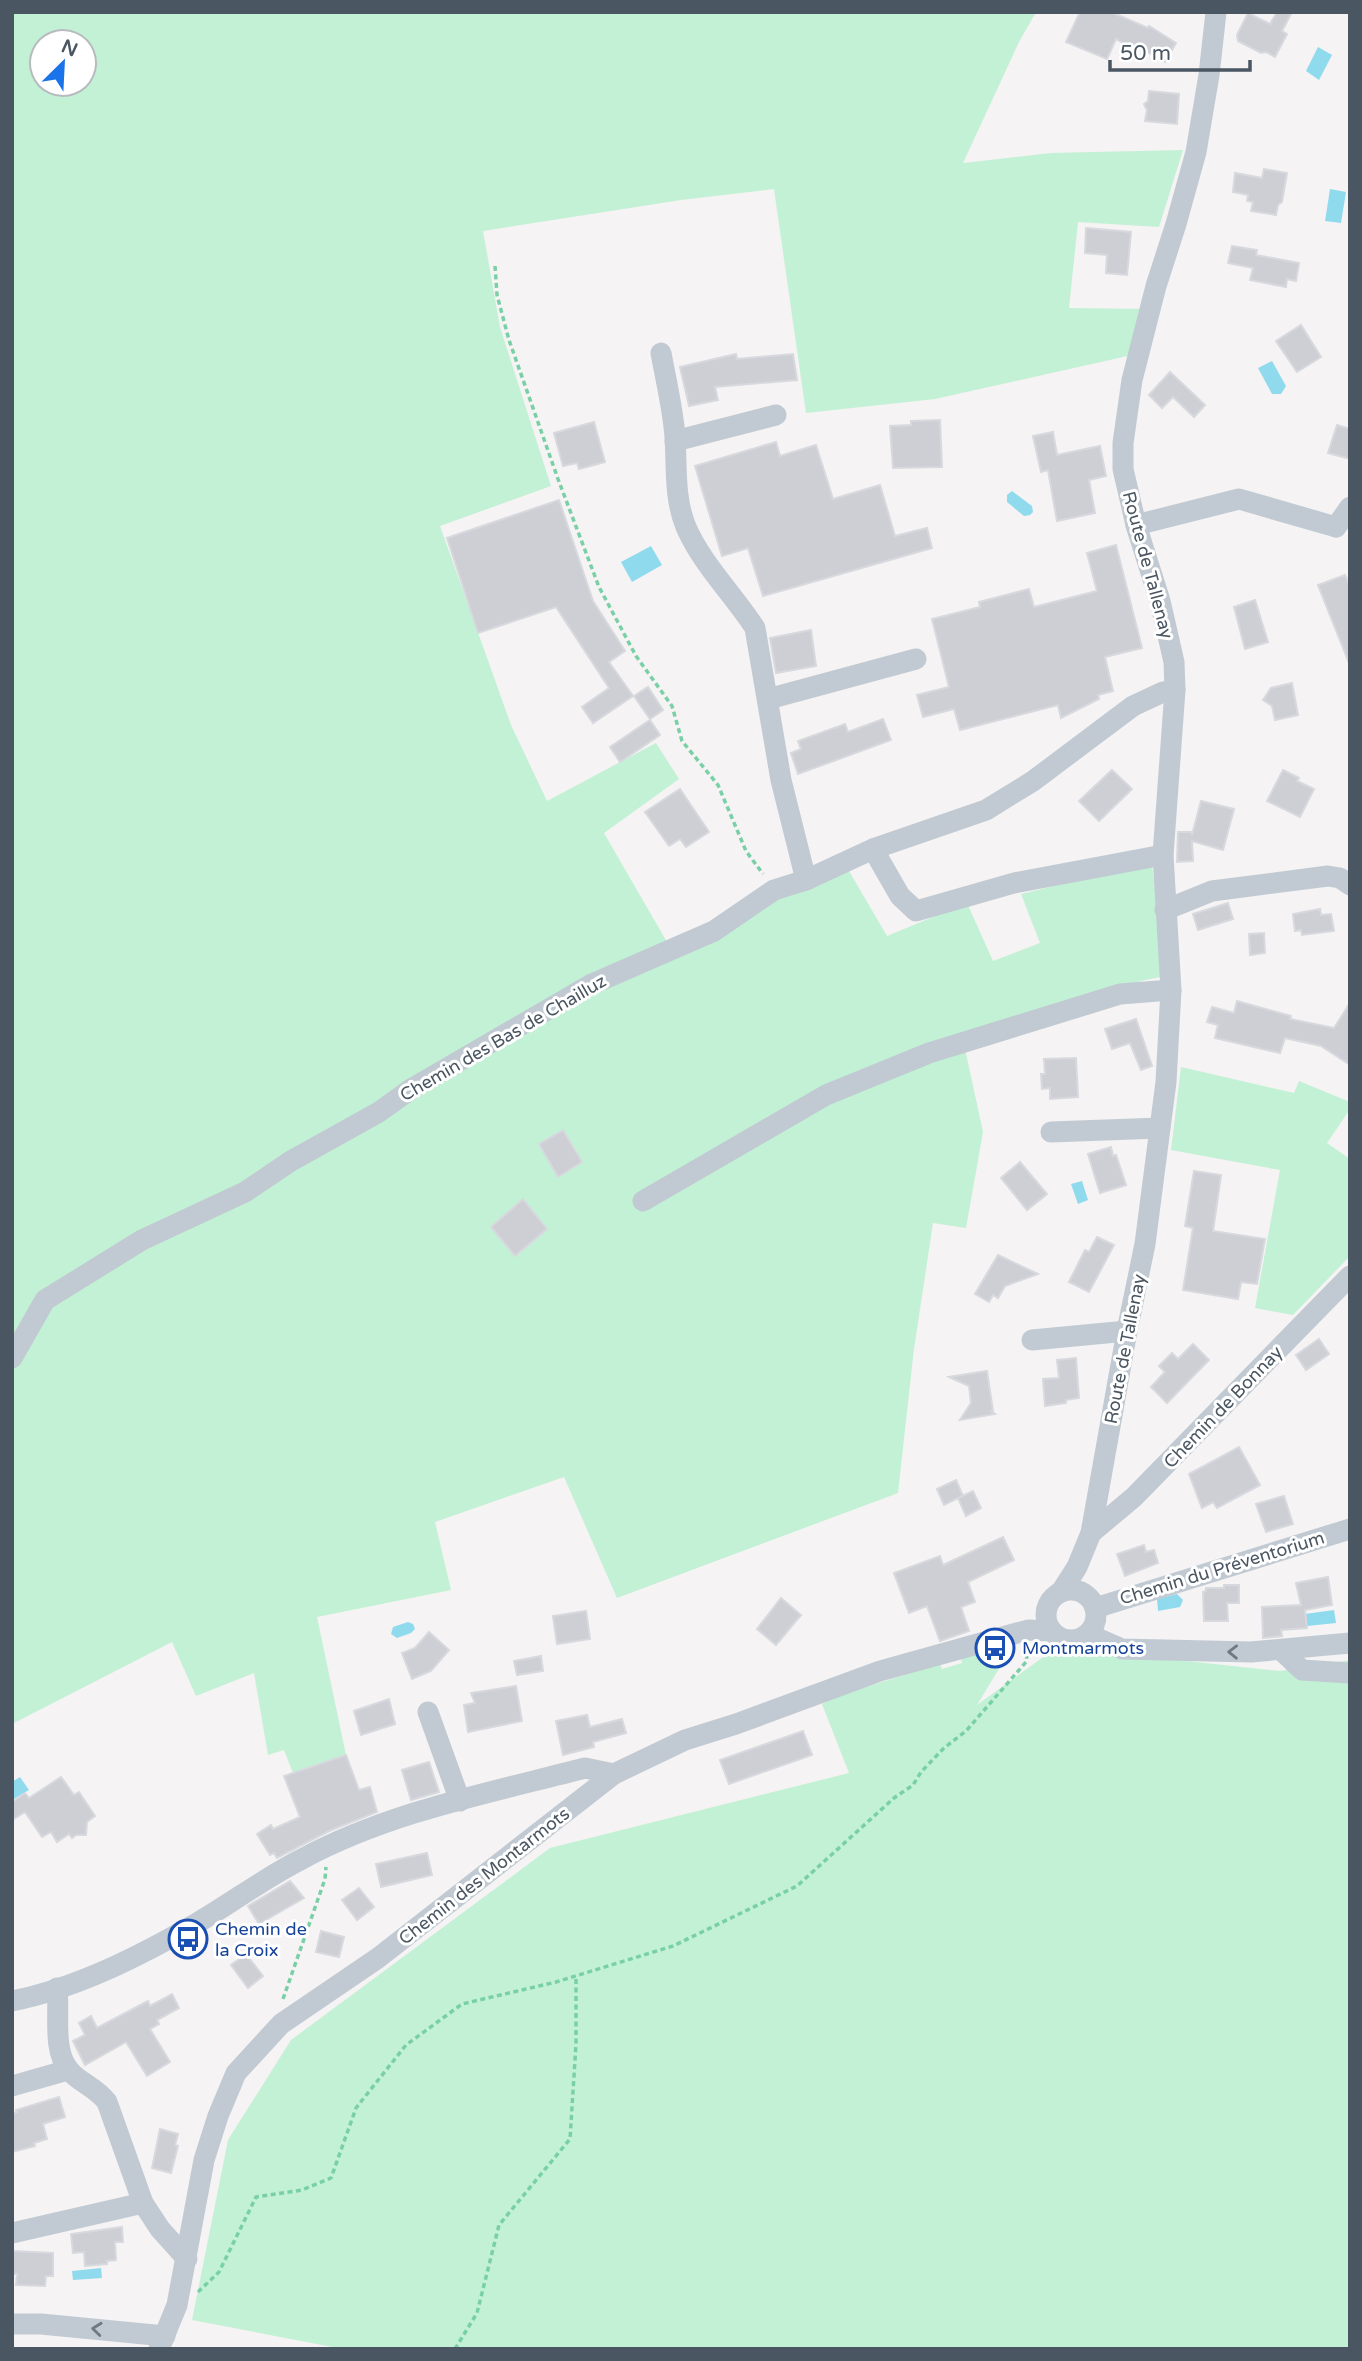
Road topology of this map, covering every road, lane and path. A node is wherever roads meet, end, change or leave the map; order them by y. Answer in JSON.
{"nodes":[{"id":1,"x":1216,"y":12,"type":"edge"},
{"id":2,"x":495,"y":266,"type":"dead end"},
{"id":3,"x":662,"y":353,"type":"dead end"},
{"id":4,"x":776,"y":415,"type":"dead end"},
{"id":5,"x":675,"y":441,"type":"junction"},
{"id":6,"x":1350,"y":507,"type":"edge"},
{"id":7,"x":1136,"y":525,"type":"junction"},
{"id":8,"x":1343,"y":534,"type":"edge"},
{"id":9,"x":916,"y":659,"type":"dead end"},
{"id":10,"x":1175,"y":690,"type":"junction"},
{"id":11,"x":768,"y":699,"type":"junction"},
{"id":12,"x":873,"y":849,"type":"junction"},
{"id":13,"x":1163,"y":855,"type":"junction"},
{"id":14,"x":806,"y":880,"type":"junction"},
{"id":15,"x":1350,"y":885,"type":"edge"},
{"id":16,"x":774,"y":890,"type":"junction"},
{"id":17,"x":1166,"y":910,"type":"junction"},
{"id":18,"x":1171,"y":990,"type":"junction"},
{"id":19,"x":1160,"y":1128,"type":"junction"},
{"id":20,"x":1051,"y":1132,"type":"dead end"},
{"id":21,"x":643,"y":1201,"type":"dead end"},
{"id":22,"x":1350,"y":1276,"type":"edge"},
{"id":23,"x":1127,"y":1331,"type":"junction"},
{"id":24,"x":1032,"y":1340,"type":"dead end"},
{"id":25,"x":12,"y":1357,"type":"edge"},
{"id":26,"x":1350,"y":1529,"type":"edge"},
{"id":27,"x":1091,"y":1533,"type":"junction"},
{"id":28,"x":1079,"y":1597,"type":"junction"},
{"id":29,"x":1049,"y":1624,"type":"junction"},
{"id":30,"x":1028,"y":1630,"type":"junction"},
{"id":31,"x":1088,"y":1634,"type":"junction"},
{"id":32,"x":1350,"y":1643,"type":"edge"},
{"id":33,"x":1282,"y":1651,"type":"junction"},
{"id":34,"x":1350,"y":1673,"type":"edge"},
{"id":35,"x":428,"y":1712,"type":"dead end"},
{"id":36,"x":614,"y":1774,"type":"junction"},
{"id":37,"x":460,"y":1801,"type":"junction"},
{"id":38,"x":324,"y":1848,"type":"junction"},
{"id":39,"x":576,"y":1976,"type":"junction"},
{"id":40,"x":57,"y":1989,"type":"junction"},
{"id":41,"x":12,"y":2001,"type":"edge"},
{"id":42,"x":270,"y":2035,"type":"junction"},
{"id":43,"x":68,"y":2070,"type":"junction"},
{"id":44,"x":12,"y":2086,"type":"edge"},
{"id":45,"x":143,"y":2203,"type":"junction"},
{"id":46,"x":12,"y":2233,"type":"edge"},
{"id":47,"x":187,"y":2259,"type":"junction"},
{"id":48,"x":177,"y":2305,"type":"junction"},
{"id":49,"x":12,"y":2324,"type":"edge"},
{"id":50,"x":162,"y":2342,"type":"edge"},
{"id":51,"x":455,"y":2349,"type":"edge"}],
"edges":[{"from":1,"to":7,"type":"street","name":"Route de Tallenay"},
{"from":2,"to":16,"type":"path"},
{"from":3,"to":5,"type":"street"},
{"from":4,"to":5,"type":"street"},
{"from":5,"to":11,"type":"street"},
{"from":6,"to":8,"type":"street"},
{"from":7,"to":8,"type":"street"},
{"from":7,"to":10,"type":"street","name":"Route de Tallenay"},
{"from":9,"to":11,"type":"street"},
{"from":10,"to":12,"type":"street","name":"Chemin des Bas de Chailluz"},
{"from":10,"to":13,"type":"street","name":"Route de Tallenay"},
{"from":11,"to":14,"type":"street"},
{"from":12,"to":13,"type":"street"},
{"from":12,"to":14,"type":"street","name":"Chemin des Bas de Chailluz"},
{"from":13,"to":17,"type":"street","name":"Route de Tallenay"},
{"from":14,"to":16,"type":"street","name":"Chemin des Bas de Chailluz"},
{"from":15,"to":17,"type":"street"},
{"from":16,"to":25,"type":"street","name":"Chemin des Bas de Chailluz"},
{"from":17,"to":18,"type":"street","name":"Route de Tallenay"},
{"from":18,"to":19,"type":"street","name":"Route de Tallenay"},
{"from":18,"to":21,"type":"street"},
{"from":19,"to":20,"type":"street"},
{"from":19,"to":23,"type":"street","name":"Route de Tallenay"},
{"from":22,"to":27,"type":"street","name":"Chemin de Bonnay"},
{"from":23,"to":24,"type":"street"},
{"from":23,"to":27,"type":"street","name":"Route de Tallenay"},
{"from":26,"to":28,"type":"street","name":"Chemin du Préventorium"},
{"from":27,"to":28,"type":"street","name":"Route de Tallenay"},
{"from":28,"to":29,"type":"street"},
{"from":28,"to":31,"type":"street"},
{"from":29,"to":30,"type":"street","name":"Chemin des Montarmots"},
{"from":29,"to":31,"type":"street"},
{"from":30,"to":36,"type":"street","name":"Chemin des Montarmots"},
{"from":30,"to":39,"type":"path"},
{"from":33,"to":31,"type":"street","one_way":true},
{"from":32,"to":33,"type":"street"},
{"from":33,"to":34,"type":"street"},
{"from":35,"to":37,"type":"street"},
{"from":36,"to":37,"type":"street"},
{"from":36,"to":42,"type":"street","name":"Chemin des Montarmots"},
{"from":37,"to":38,"type":"street"},
{"from":38,"to":40,"type":"street"},
{"from":38,"to":42,"type":"path"},
{"from":39,"to":48,"type":"path"},
{"from":39,"to":51,"type":"path"},
{"from":40,"to":41,"type":"street"},
{"from":40,"to":43,"type":"street"},
{"from":42,"to":47,"type":"street","name":"Chemin des Montarmots"},
{"from":43,"to":44,"type":"street"},
{"from":43,"to":45,"type":"street"},
{"from":45,"to":46,"type":"street"},
{"from":45,"to":47,"type":"street"},
{"from":47,"to":48,"type":"street","name":"Chemin des Montarmots"},
{"from":48,"to":50,"type":"street","name":"Chemin des Montarmots"},
{"from":50,"to":49,"type":"street","one_way":true}]}
